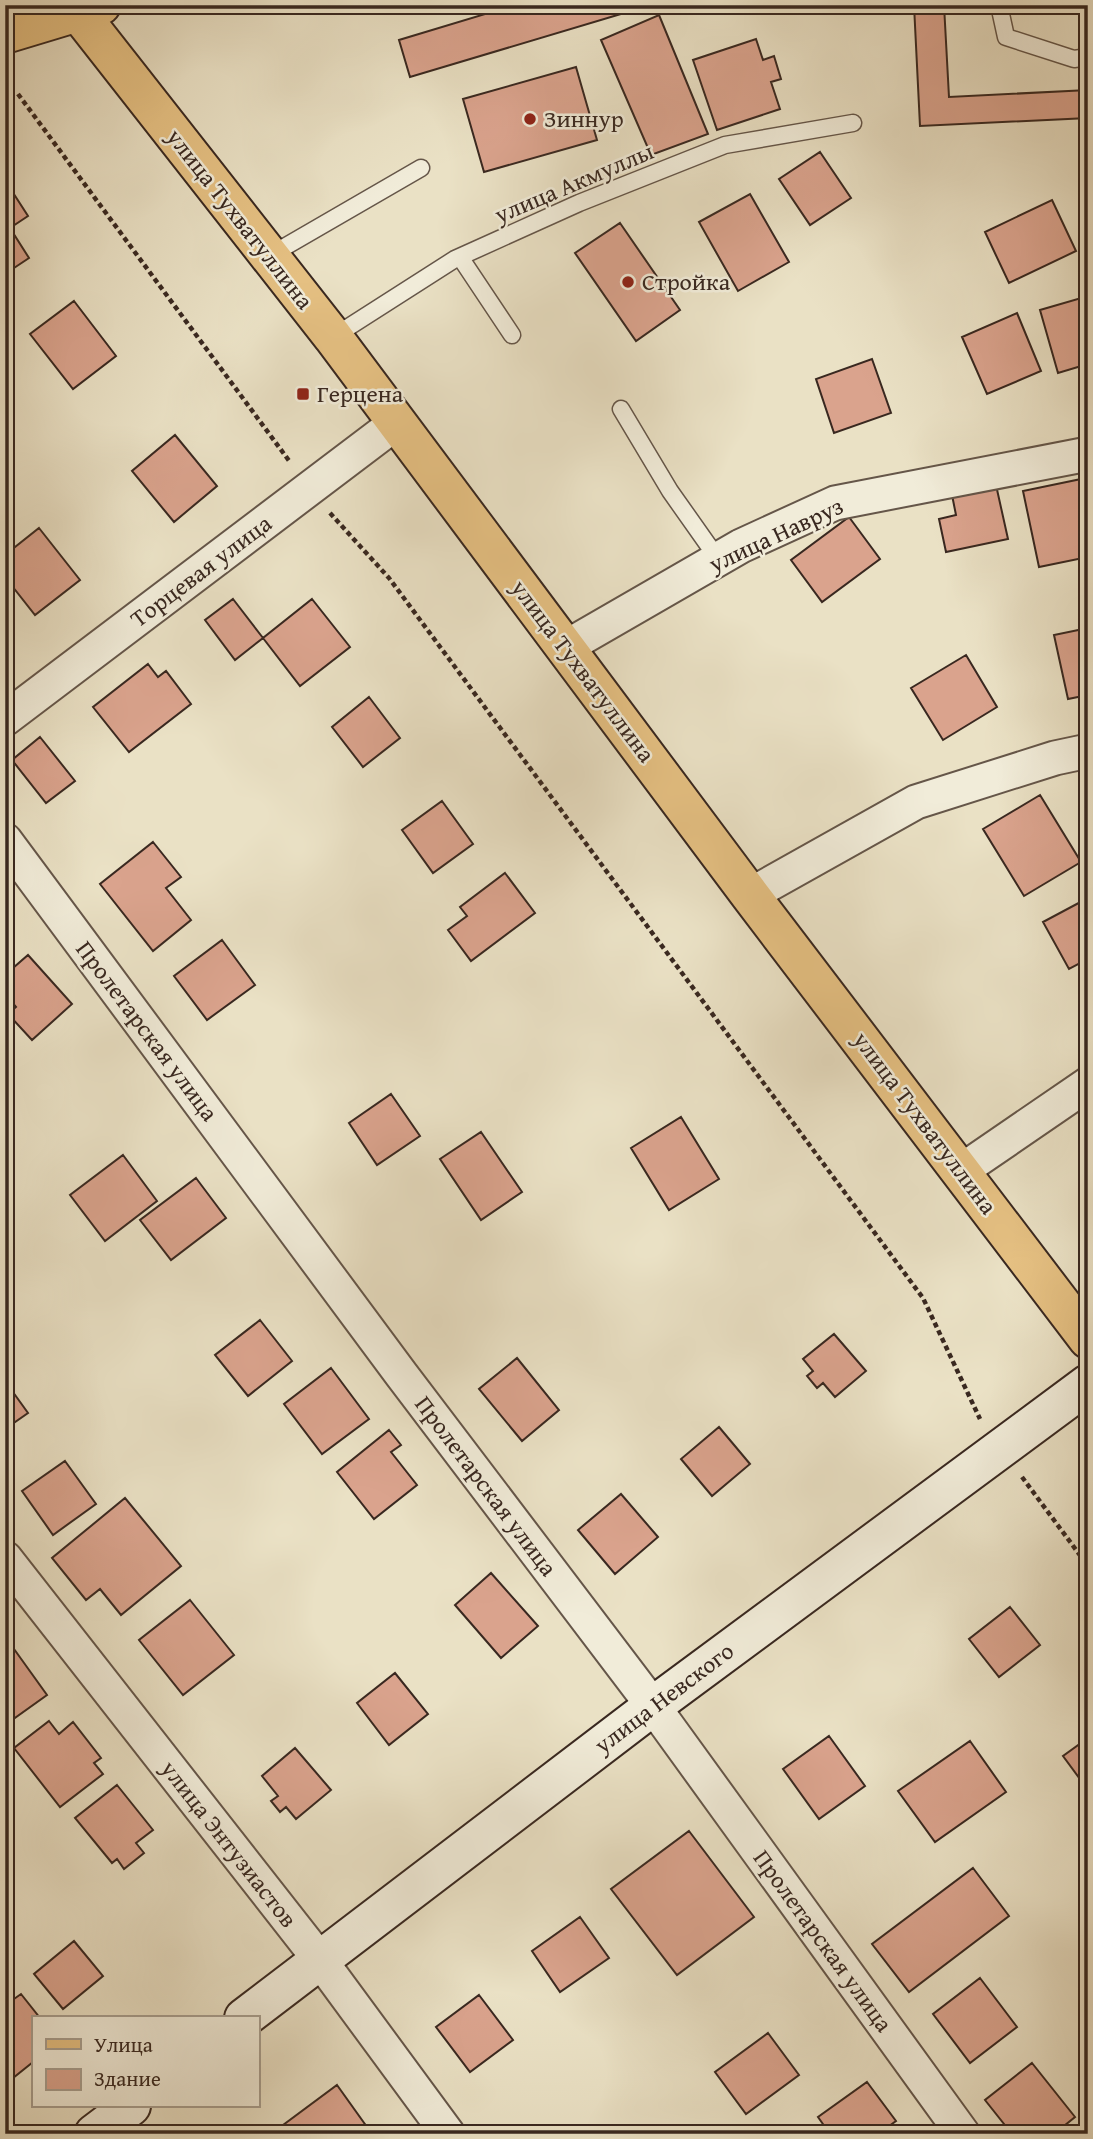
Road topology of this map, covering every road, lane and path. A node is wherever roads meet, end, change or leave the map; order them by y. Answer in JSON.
{"nodes":[{"id":1,"x":999,"y":5,"type":"edge"},
{"id":2,"x":85,"y":8,"type":"edge"},
{"id":3,"x":5,"y":34,"type":"edge"},
{"id":4,"x":1088,"y":57,"type":"edge"},
{"id":5,"x":18,"y":94,"type":"dead end"},
{"id":6,"x":853,"y":123,"type":"dead end"},
{"id":7,"x":421,"y":168,"type":"dead end"},
{"id":8,"x":269,"y":256,"type":"junction"},
{"id":9,"x":460,"y":257,"type":"junction"},
{"id":10,"x":512,"y":335,"type":"dead end"},
{"id":11,"x":333,"y":338,"type":"junction"},
{"id":12,"x":621,"y":409,"type":"dead end"},
{"id":13,"x":396,"y":423,"type":"junction"},
{"id":14,"x":1088,"y":454,"type":"edge"},
{"id":15,"x":310,"y":489,"type":"junction"},
{"id":16,"x":718,"y":559,"type":"junction"},
{"id":17,"x":566,"y":647,"type":"junction"},
{"id":18,"x":5,"y":719,"type":"edge"},
{"id":19,"x":1088,"y":751,"type":"edge"},
{"id":20,"x":5,"y":840,"type":"edge"},
{"id":21,"x":750,"y":895,"type":"junction"},
{"id":22,"x":1088,"y":1084,"type":"edge"},
{"id":23,"x":961,"y":1171,"type":"junction"},
{"id":24,"x":1088,"y":1339,"type":"edge"},
{"id":25,"x":1088,"y":1384,"type":"edge"},
{"id":26,"x":1001,"y":1448,"type":"junction"},
{"id":27,"x":5,"y":1558,"type":"edge"},
{"id":28,"x":1088,"y":1566,"type":"edge"},
{"id":29,"x":653,"y":1706,"type":"junction"},
{"id":30,"x":320,"y":1960,"type":"junction"},
{"id":31,"x":247,"y":2016,"type":"edge"},
{"id":32,"x":128,"y":2108,"type":"edge"},
{"id":33,"x":94,"y":2134,"type":"edge"},
{"id":34,"x":448,"y":2134,"type":"edge"},
{"id":35,"x":963,"y":2134,"type":"edge"}],
"edges":[{"from":1,"to":4,"type":"lane"},
{"from":2,"to":3,"type":"main road"},
{"from":2,"to":8,"type":"main road","name":"улица Тухватуллина"},
{"from":5,"to":15,"type":"path"},
{"from":6,"to":9,"type":"lane","name":"улица Акмуллы"},
{"from":7,"to":8,"type":"lane"},
{"from":8,"to":11,"type":"main road","name":"улица Тухватуллина"},
{"from":9,"to":10,"type":"lane"},
{"from":9,"to":11,"type":"lane","name":"улица Акмуллы"},
{"from":11,"to":13,"type":"main road","name":"улица Тухватуллина"},
{"from":12,"to":16,"type":"lane"},
{"from":13,"to":15,"type":"street","name":"Торцевая улица"},
{"from":13,"to":17,"type":"main road","name":"улица Тухватуллина"},
{"from":14,"to":16,"type":"street","name":"улица Навруз"},
{"from":15,"to":18,"type":"street","name":"Торцевая улица"},
{"from":15,"to":26,"type":"path"},
{"from":16,"to":17,"type":"street","name":"улица Навруз"},
{"from":17,"to":21,"type":"main road","name":"улица Тухватуллина"},
{"from":19,"to":21,"type":"street"},
{"from":20,"to":29,"type":"street","name":"Пролетарская улица"},
{"from":21,"to":23,"type":"main road","name":"улица Тухватуллина"},
{"from":22,"to":23,"type":"street"},
{"from":23,"to":24,"type":"main road","name":"улица Тухватуллина"},
{"from":25,"to":26,"type":"street","name":"улица Невского"},
{"from":26,"to":28,"type":"path"},
{"from":26,"to":29,"type":"street","name":"улица Невского"},
{"from":27,"to":30,"type":"street","name":"улица Энтузиастов"},
{"from":29,"to":30,"type":"street","name":"улица Невского"},
{"from":29,"to":35,"type":"street","name":"Пролетарская улица"},
{"from":30,"to":31,"type":"street","name":"улица Невского"},
{"from":30,"to":34,"type":"street","name":"улица Энтузиастов"},
{"from":32,"to":33,"type":"street"}]}
